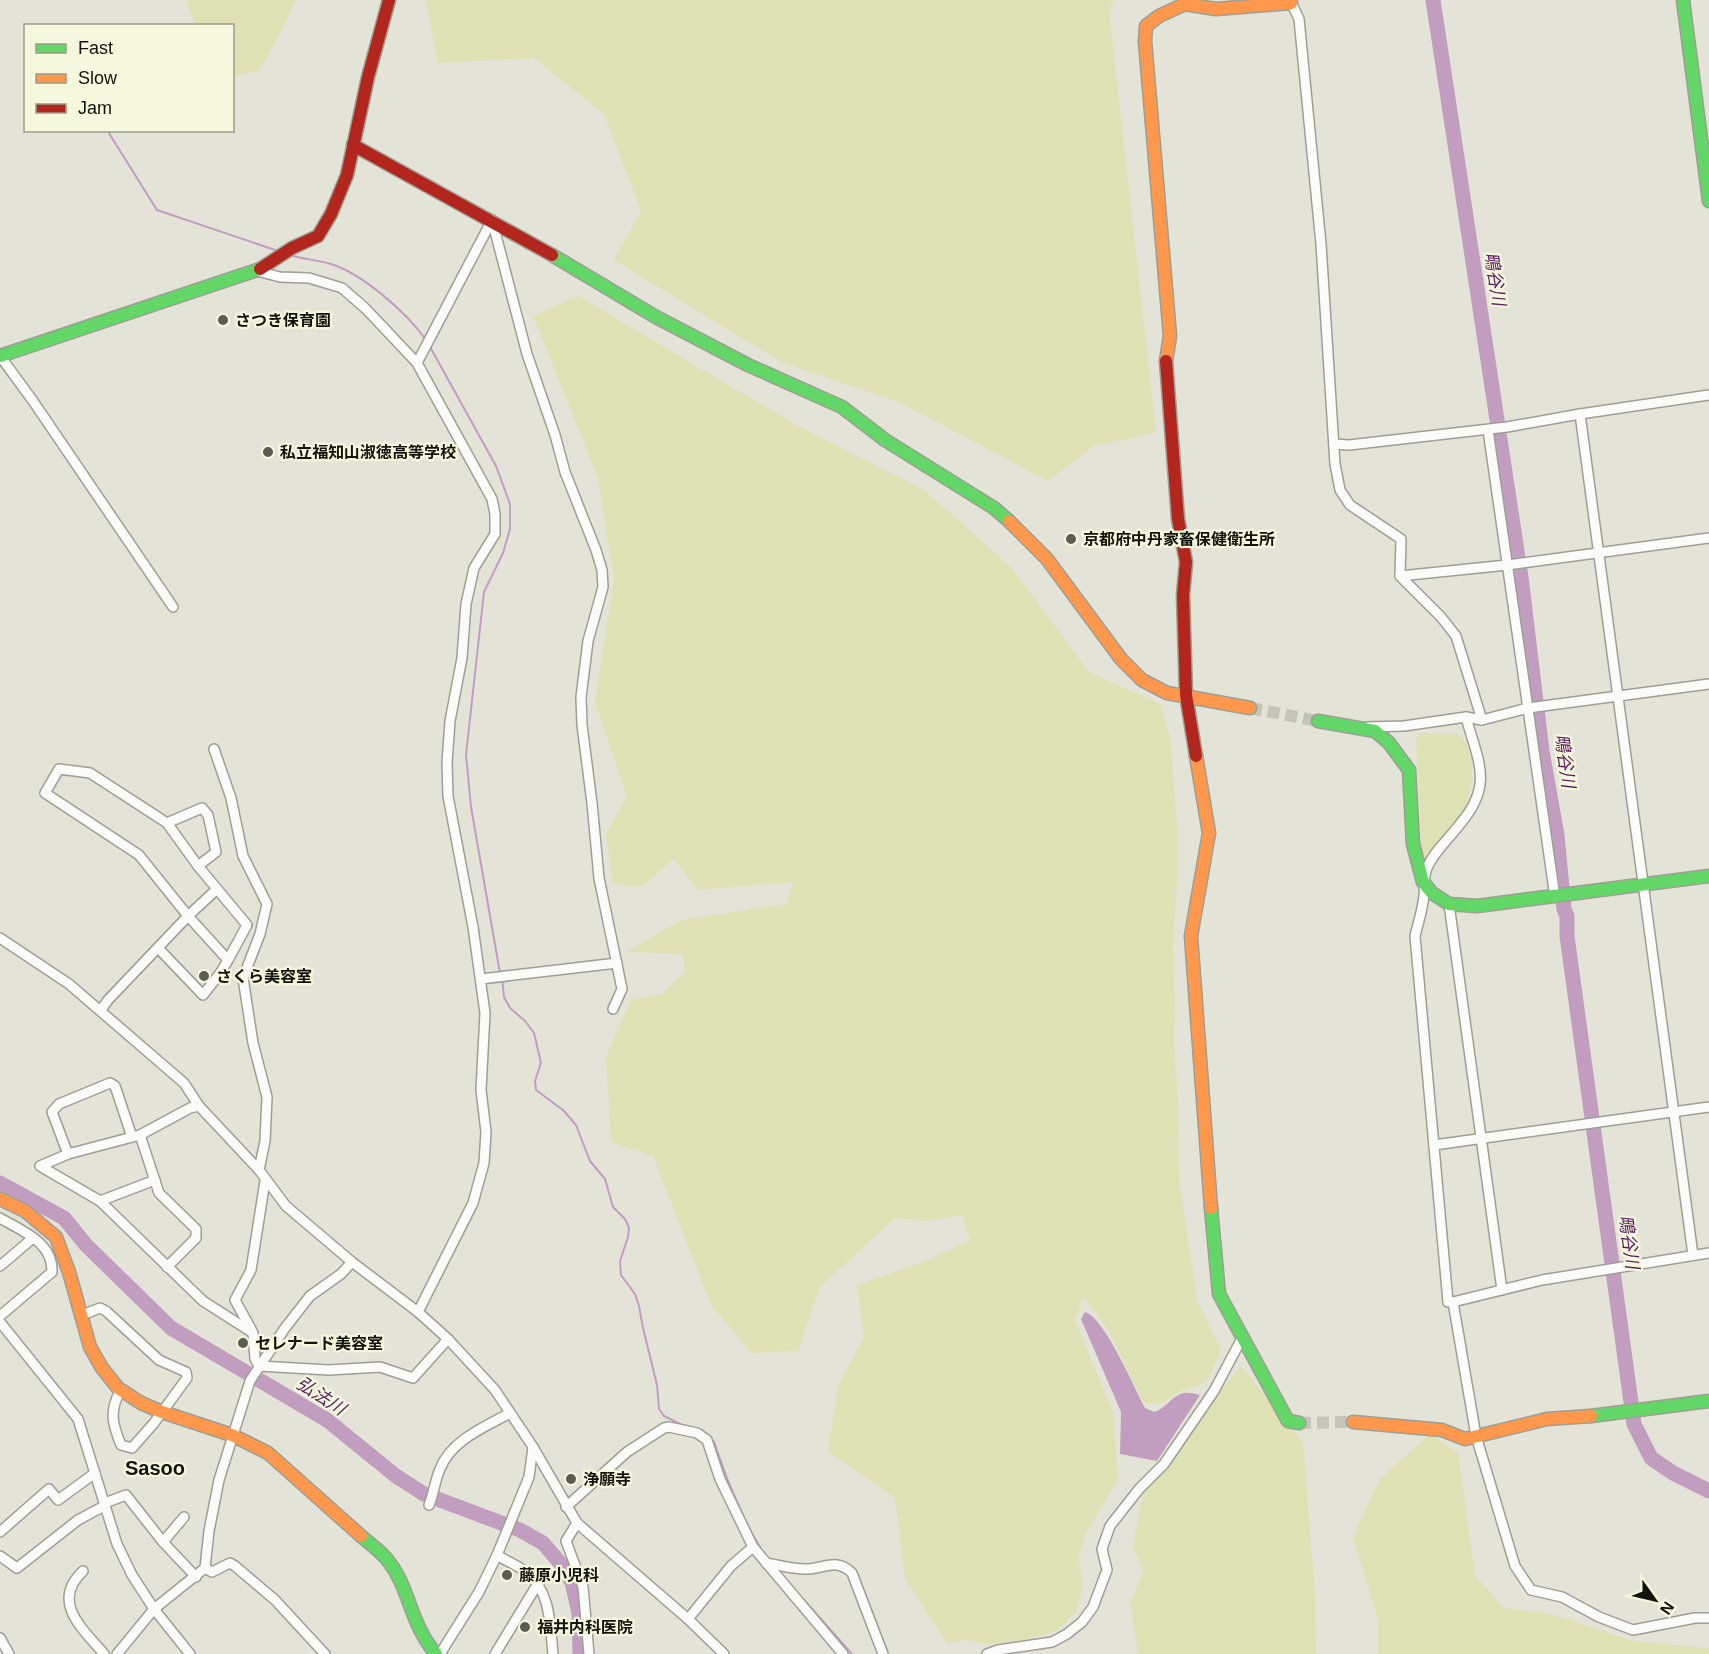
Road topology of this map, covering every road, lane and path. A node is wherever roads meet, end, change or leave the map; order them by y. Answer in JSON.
{"nodes":[{"id":1,"x":389,"y":0,"type":"edge"},
{"id":2,"x":1683,"y":0,"type":"edge"},
{"id":3,"x":1290,"y":2,"type":"edge"},
{"id":4,"x":353,"y":145,"type":"junction"},
{"id":5,"x":1709,"y":201,"type":"edge"},
{"id":6,"x":492,"y":220,"type":"junction"},
{"id":7,"x":257,"y":271,"type":"junction"},
{"id":8,"x":0,"y":356,"type":"edge"},
{"id":9,"x":417,"y":363,"type":"junction"},
{"id":10,"x":1709,"y":395,"type":"edge"},
{"id":11,"x":1580,"y":414,"type":"junction"},
{"id":12,"x":1488,"y":430,"type":"junction"},
{"id":13,"x":1334,"y":444,"type":"junction"},
{"id":14,"x":1709,"y":538,"type":"edge"},
{"id":15,"x":1598,"y":553,"type":"junction"},
{"id":16,"x":1506,"y":565,"type":"junction"},
{"id":17,"x":1400,"y":576,"type":"junction"},
{"id":18,"x":173,"y":607,"type":"dead end"},
{"id":19,"x":1709,"y":684,"type":"edge"},
{"id":20,"x":1186,"y":695,"type":"junction"},
{"id":21,"x":1618,"y":696,"type":"junction"},
{"id":22,"x":1250,"y":708,"type":"tunnel mouth"},
{"id":23,"x":1528,"y":708,"type":"junction"},
{"id":24,"x":1466,"y":717,"type":"junction"},
{"id":25,"x":1482,"y":720,"type":"junction"},
{"id":26,"x":1318,"y":722,"type":"tunnel mouth"},
{"id":27,"x":1356,"y":728,"type":"junction"},
{"id":28,"x":214,"y":749,"type":"dead end"},
{"id":29,"x":167,"y":823,"type":"junction"},
{"id":30,"x":198,"y":866,"type":"junction"},
{"id":31,"x":1709,"y":876,"type":"edge"},
{"id":32,"x":1423,"y":882,"type":"junction"},
{"id":33,"x":1643,"y":884,"type":"junction"},
{"id":34,"x":217,"y":889,"type":"junction"},
{"id":35,"x":1555,"y":897,"type":"junction"},
{"id":36,"x":1449,"y":904,"type":"junction"},
{"id":37,"x":188,"y":916,"type":"junction"},
{"id":38,"x":0,"y":938,"type":"edge"},
{"id":39,"x":159,"y":949,"type":"junction"},
{"id":40,"x":228,"y":960,"type":"junction"},
{"id":41,"x":617,"y":963,"type":"junction"},
{"id":42,"x":480,"y":979,"type":"junction"},
{"id":43,"x":613,"y":1009,"type":"dead end"},
{"id":44,"x":101,"y":1010,"type":"junction"},
{"id":45,"x":199,"y":1106,"type":"junction"},
{"id":46,"x":1709,"y":1107,"type":"edge"},
{"id":47,"x":1673,"y":1112,"type":"junction"},
{"id":48,"x":136,"y":1136,"type":"junction"},
{"id":49,"x":1482,"y":1139,"type":"junction"},
{"id":50,"x":1434,"y":1145,"type":"junction"},
{"id":51,"x":68,"y":1154,"type":"junction"},
{"id":52,"x":259,"y":1170,"type":"junction"},
{"id":53,"x":155,"y":1180,"type":"junction"},
{"id":54,"x":266,"y":1180,"type":"junction"},
{"id":55,"x":0,"y":1199,"type":"edge"},
{"id":56,"x":100,"y":1201,"type":"junction"},
{"id":57,"x":0,"y":1218,"type":"edge"},
{"id":58,"x":33,"y":1238,"type":"junction"},
{"id":59,"x":1709,"y":1253,"type":"edge"},
{"id":60,"x":1692,"y":1255,"type":"junction"},
{"id":61,"x":352,"y":1262,"type":"junction"},
{"id":62,"x":0,"y":1266,"type":"edge"},
{"id":63,"x":167,"y":1267,"type":"junction"},
{"id":64,"x":1502,"y":1290,"type":"junction"},
{"id":65,"x":1453,"y":1302,"type":"junction"},
{"id":66,"x":418,"y":1312,"type":"junction"},
{"id":67,"x":82,"y":1315,"type":"junction"},
{"id":68,"x":0,"y":1316,"type":"edge"},
{"id":69,"x":0,"y":1322,"type":"edge"},
{"id":70,"x":253,"y":1333,"type":"junction"},
{"id":71,"x":1242,"y":1338,"type":"junction"},
{"id":72,"x":448,"y":1339,"type":"junction"},
{"id":73,"x":258,"y":1369,"type":"junction"},
{"id":74,"x":121,"y":1389,"type":"junction"},
{"id":75,"x":1709,"y":1401,"type":"edge"},
{"id":76,"x":162,"y":1412,"type":"junction"},
{"id":77,"x":510,"y":1413,"type":"junction"},
{"id":78,"x":1353,"y":1422,"type":"tunnel mouth"},
{"id":79,"x":1299,"y":1423,"type":"tunnel mouth"},
{"id":80,"x":232,"y":1435,"type":"junction"},
{"id":81,"x":1476,"y":1436,"type":"junction"},
{"id":82,"x":533,"y":1447,"type":"junction"},
{"id":83,"x":94,"y":1473,"type":"junction"},
{"id":84,"x":106,"y":1504,"type":"junction"},
{"id":85,"x":429,"y":1505,"type":"dead end"},
{"id":86,"x":566,"y":1507,"type":"junction"},
{"id":87,"x":184,"y":1517,"type":"dead end"},
{"id":88,"x":577,"y":1523,"type":"junction"},
{"id":89,"x":0,"y":1532,"type":"edge"},
{"id":90,"x":163,"y":1542,"type":"junction"},
{"id":91,"x":753,"y":1547,"type":"junction"},
{"id":92,"x":497,"y":1555,"type":"junction"},
{"id":93,"x":0,"y":1556,"type":"edge"},
{"id":94,"x":766,"y":1563,"type":"junction"},
{"id":95,"x":205,"y":1568,"type":"junction"},
{"id":96,"x":83,"y":1570,"type":"dead end"},
{"id":97,"x":196,"y":1577,"type":"junction"},
{"id":98,"x":537,"y":1585,"type":"junction"},
{"id":99,"x":154,"y":1609,"type":"junction"},
{"id":100,"x":1709,"y":1618,"type":"edge"},
{"id":101,"x":688,"y":1619,"type":"junction"},
{"id":102,"x":0,"y":1638,"type":"edge"},
{"id":103,"x":9,"y":1654,"type":"edge"},
{"id":104,"x":104,"y":1654,"type":"edge"},
{"id":105,"x":117,"y":1654,"type":"edge"},
{"id":106,"x":190,"y":1654,"type":"edge"},
{"id":107,"x":325,"y":1654,"type":"edge"},
{"id":108,"x":438,"y":1654,"type":"edge"},
{"id":109,"x":495,"y":1654,"type":"edge"},
{"id":110,"x":553,"y":1654,"type":"edge"},
{"id":111,"x":589,"y":1654,"type":"edge"},
{"id":112,"x":724,"y":1654,"type":"edge"},
{"id":113,"x":843,"y":1654,"type":"edge"},
{"id":114,"x":883,"y":1654,"type":"edge"},
{"id":115,"x":987,"y":1654,"type":"edge"}],
"edges":[{"from":1,"to":4,"type":"main road"},
{"from":2,"to":5,"type":"main road"},
{"from":3,"to":13,"type":"street"},
{"from":3,"to":20,"type":"main road"},
{"from":4,"to":6,"type":"main road"},
{"from":4,"to":7,"type":"main road"},
{"from":6,"to":9,"type":"street"},
{"from":6,"to":20,"type":"main road"},
{"from":6,"to":41,"type":"street"},
{"from":7,"to":8,"type":"main road"},
{"from":7,"to":9,"type":"street"},
{"from":8,"to":18,"type":"street"},
{"from":9,"to":42,"type":"street"},
{"from":10,"to":11,"type":"street"},
{"from":11,"to":12,"type":"street"},
{"from":11,"to":15,"type":"street"},
{"from":12,"to":13,"type":"street"},
{"from":12,"to":16,"type":"street"},
{"from":13,"to":17,"type":"street"},
{"from":14,"to":15,"type":"street"},
{"from":15,"to":16,"type":"street"},
{"from":15,"to":21,"type":"street"},
{"from":16,"to":17,"type":"street"},
{"from":16,"to":23,"type":"street"},
{"from":17,"to":25,"type":"street"},
{"from":19,"to":21,"type":"street"},
{"from":20,"to":22,"type":"main road"},
{"from":20,"to":71,"type":"main road"},
{"from":21,"to":23,"type":"street"},
{"from":21,"to":33,"type":"street"},
{"from":23,"to":25,"type":"street"},
{"from":23,"to":35,"type":"street"},
{"from":24,"to":25,"type":"street"},
{"from":24,"to":27,"type":"street"},
{"from":24,"to":32,"type":"street"},
{"from":26,"to":27,"type":"main road"},
{"from":27,"to":32,"type":"main road"},
{"from":28,"to":52,"type":"street"},
{"from":29,"to":30,"type":"street"},
{"from":29,"to":30,"type":"street"},
{"from":29,"to":37,"type":"street"},
{"from":30,"to":34,"type":"street"},
{"from":31,"to":33,"type":"main road"},
{"from":32,"to":36,"type":"main road"},
{"from":32,"to":50,"type":"street"},
{"from":33,"to":35,"type":"main road"},
{"from":33,"to":47,"type":"street"},
{"from":34,"to":37,"type":"street"},
{"from":34,"to":40,"type":"street"},
{"from":35,"to":36,"type":"main road"},
{"from":36,"to":49,"type":"street"},
{"from":37,"to":39,"type":"street"},
{"from":37,"to":40,"type":"street"},
{"from":38,"to":44,"type":"street"},
{"from":39,"to":40,"type":"street"},
{"from":39,"to":44,"type":"street"},
{"from":41,"to":42,"type":"street"},
{"from":41,"to":43,"type":"street"},
{"from":42,"to":66,"type":"street"},
{"from":44,"to":45,"type":"street"},
{"from":45,"to":48,"type":"street"},
{"from":45,"to":52,"type":"street"},
{"from":46,"to":47,"type":"street"},
{"from":47,"to":49,"type":"street"},
{"from":47,"to":60,"type":"street"},
{"from":48,"to":51,"type":"street"},
{"from":48,"to":51,"type":"street"},
{"from":48,"to":53,"type":"street"},
{"from":49,"to":50,"type":"street"},
{"from":49,"to":64,"type":"street"},
{"from":50,"to":65,"type":"street"},
{"from":51,"to":56,"type":"street"},
{"from":52,"to":54,"type":"street"},
{"from":53,"to":56,"type":"street"},
{"from":53,"to":63,"type":"street"},
{"from":54,"to":61,"type":"street"},
{"from":54,"to":70,"type":"street"},
{"from":55,"to":67,"type":"main road"},
{"from":56,"to":63,"type":"street"},
{"from":57,"to":58,"type":"street"},
{"from":58,"to":62,"type":"street"},
{"from":58,"to":68,"type":"street"},
{"from":59,"to":60,"type":"street"},
{"from":60,"to":64,"type":"street"},
{"from":61,"to":66,"type":"street"},
{"from":61,"to":73,"type":"street"},
{"from":63,"to":70,"type":"street"},
{"from":64,"to":65,"type":"street"},
{"from":65,"to":81,"type":"street"},
{"from":66,"to":72,"type":"street"},
{"from":67,"to":74,"type":"main road"},
{"from":67,"to":76,"type":"street"},
{"from":69,"to":83,"type":"street"},
{"from":70,"to":73,"type":"street"},
{"from":71,"to":79,"type":"main road"},
{"from":71,"to":115,"type":"street"},
{"from":72,"to":73,"type":"street"},
{"from":72,"to":77,"type":"street"},
{"from":73,"to":80,"type":"street"},
{"from":74,"to":76,"type":"main road"},
{"from":74,"to":76,"type":"street"},
{"from":75,"to":81,"type":"main road"},
{"from":76,"to":80,"type":"main road"},
{"from":77,"to":82,"type":"street"},
{"from":77,"to":85,"type":"street"},
{"from":78,"to":81,"type":"main road"},
{"from":80,"to":95,"type":"street"},
{"from":80,"to":108,"type":"main road"},
{"from":81,"to":100,"type":"street"},
{"from":82,"to":86,"type":"street"},
{"from":82,"to":92,"type":"street"},
{"from":83,"to":84,"type":"street"},
{"from":83,"to":89,"type":"street"},
{"from":84,"to":90,"type":"street"},
{"from":84,"to":93,"type":"street"},
{"from":84,"to":99,"type":"street"},
{"from":86,"to":88,"type":"street"},
{"from":86,"to":91,"type":"street"},
{"from":87,"to":90,"type":"street"},
{"from":88,"to":101,"type":"street"},
{"from":88,"to":111,"type":"street"},
{"from":90,"to":97,"type":"street"},
{"from":91,"to":94,"type":"street"},
{"from":91,"to":101,"type":"street"},
{"from":92,"to":98,"type":"street"},
{"from":92,"to":108,"type":"street"},
{"from":94,"to":113,"type":"street"},
{"from":94,"to":114,"type":"street"},
{"from":95,"to":97,"type":"street"},
{"from":95,"to":107,"type":"street"},
{"from":96,"to":104,"type":"street"},
{"from":97,"to":99,"type":"street"},
{"from":98,"to":109,"type":"street"},
{"from":98,"to":110,"type":"street"},
{"from":99,"to":105,"type":"street"},
{"from":99,"to":106,"type":"street"},
{"from":101,"to":112,"type":"street"},
{"from":102,"to":103,"type":"street"}]}
